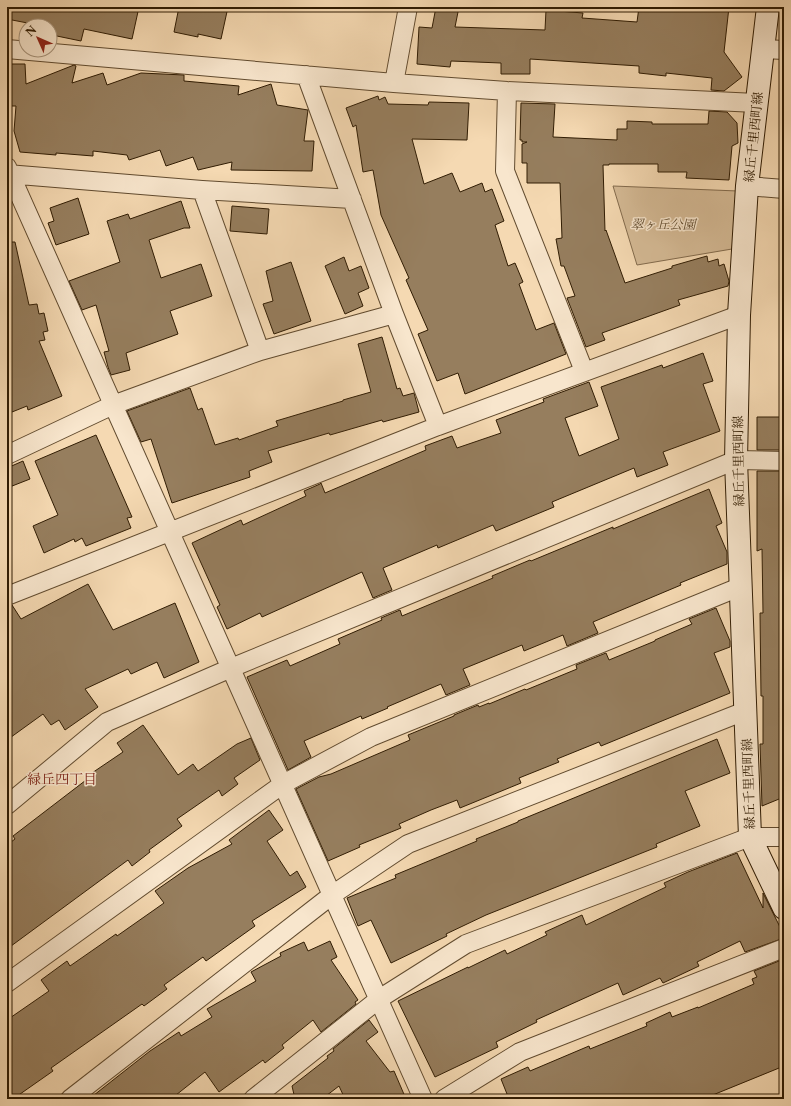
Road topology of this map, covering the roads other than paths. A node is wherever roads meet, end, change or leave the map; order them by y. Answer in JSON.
{"nodes":[{"id":1,"x":408,"y":7,"type":"edge"},
{"id":2,"x":768,"y":7,"type":"edge"},
{"id":3,"x":7,"y":49,"type":"edge"},
{"id":4,"x":774,"y":50,"type":"edge"},
{"id":5,"x":306,"y":75,"type":"junction"},
{"id":6,"x":394,"y":83,"type":"junction"},
{"id":7,"x":507,"y":91,"type":"junction"},
{"id":8,"x":756,"y":103,"type":"junction"},
{"id":9,"x":8,"y":171,"type":"edge"},
{"id":10,"x":747,"y":186,"type":"junction"},
{"id":11,"x":784,"y":189,"type":"edge"},
{"id":12,"x":202,"y":190,"type":"junction"},
{"id":13,"x":352,"y":199,"type":"junction"},
{"id":14,"x":394,"y":314,"type":"junction"},
{"id":15,"x":739,"y":315,"type":"junction"},
{"id":16,"x":260,"y":351,"type":"junction"},
{"id":17,"x":584,"y":371,"type":"junction"},
{"id":18,"x":113,"y":404,"type":"junction"},
{"id":19,"x":438,"y":426,"type":"junction"},
{"id":20,"x":7,"y":455,"type":"edge"},
{"id":21,"x":736,"y":460,"type":"junction"},
{"id":22,"x":784,"y":461,"type":"edge"},
{"id":23,"x":170,"y":531,"type":"junction"},
{"id":24,"x":742,"y":586,"type":"junction"},
{"id":25,"x":7,"y":596,"type":"edge"},
{"id":26,"x":231,"y":668,"type":"junction"},
{"id":27,"x":745,"y":711,"type":"junction"},
{"id":28,"x":283,"y":784,"type":"junction"},
{"id":29,"x":7,"y":805,"type":"edge"},
{"id":30,"x":750,"y":837,"type":"junction"},
{"id":31,"x":784,"y":837,"type":"edge"},
{"id":32,"x":332,"y":896,"type":"junction"},
{"id":33,"x":784,"y":908,"type":"edge"},
{"id":34,"x":784,"y":948,"type":"edge"},
{"id":35,"x":7,"y":983,"type":"edge"},
{"id":36,"x":379,"y":999,"type":"junction"},
{"id":37,"x":70,"y":1099,"type":"edge"},
{"id":38,"x":253,"y":1099,"type":"edge"},
{"id":39,"x":423,"y":1099,"type":"edge"},
{"id":40,"x":444,"y":1099,"type":"edge"}],
"edges":[{"from":1,"to":6,"type":"street"},
{"from":2,"to":4,"type":"street","name":"緑丘千里西町線"},
{"from":3,"to":5,"type":"street"},
{"from":4,"to":8,"type":"street","name":"緑丘千里西町線"},
{"from":5,"to":6,"type":"street"},
{"from":5,"to":13,"type":"street"},
{"from":6,"to":7,"type":"street"},
{"from":7,"to":8,"type":"street"},
{"from":7,"to":17,"type":"street"},
{"from":8,"to":10,"type":"street","name":"緑丘千里西町線"},
{"from":9,"to":12,"type":"street"},
{"from":9,"to":18,"type":"street"},
{"from":10,"to":11,"type":"street"},
{"from":10,"to":15,"type":"street","name":"緑丘千里西町線"},
{"from":12,"to":13,"type":"street"},
{"from":12,"to":16,"type":"street"},
{"from":13,"to":14,"type":"street"},
{"from":14,"to":16,"type":"street"},
{"from":14,"to":19,"type":"street"},
{"from":15,"to":17,"type":"street"},
{"from":15,"to":21,"type":"street","name":"緑丘千里西町線"},
{"from":16,"to":18,"type":"street"},
{"from":17,"to":19,"type":"street"},
{"from":18,"to":20,"type":"street"},
{"from":18,"to":23,"type":"street"},
{"from":19,"to":23,"type":"street"},
{"from":21,"to":22,"type":"street"},
{"from":21,"to":24,"type":"street","name":"緑丘千里西町線"},
{"from":21,"to":26,"type":"street"},
{"from":23,"to":25,"type":"street"},
{"from":23,"to":26,"type":"street"},
{"from":24,"to":27,"type":"street","name":"緑丘千里西町線"},
{"from":24,"to":28,"type":"street"},
{"from":26,"to":28,"type":"street"},
{"from":26,"to":29,"type":"street"},
{"from":27,"to":30,"type":"street","name":"緑丘千里西町線"},
{"from":27,"to":32,"type":"street"},
{"from":28,"to":32,"type":"street"},
{"from":28,"to":35,"type":"street"},
{"from":30,"to":31,"type":"street"},
{"from":30,"to":33,"type":"street","name":"緑丘千里西町線"},
{"from":30,"to":36,"type":"street"},
{"from":32,"to":36,"type":"street"},
{"from":32,"to":37,"type":"street"},
{"from":34,"to":40,"type":"street"},
{"from":36,"to":38,"type":"street"},
{"from":36,"to":39,"type":"street"}]}
